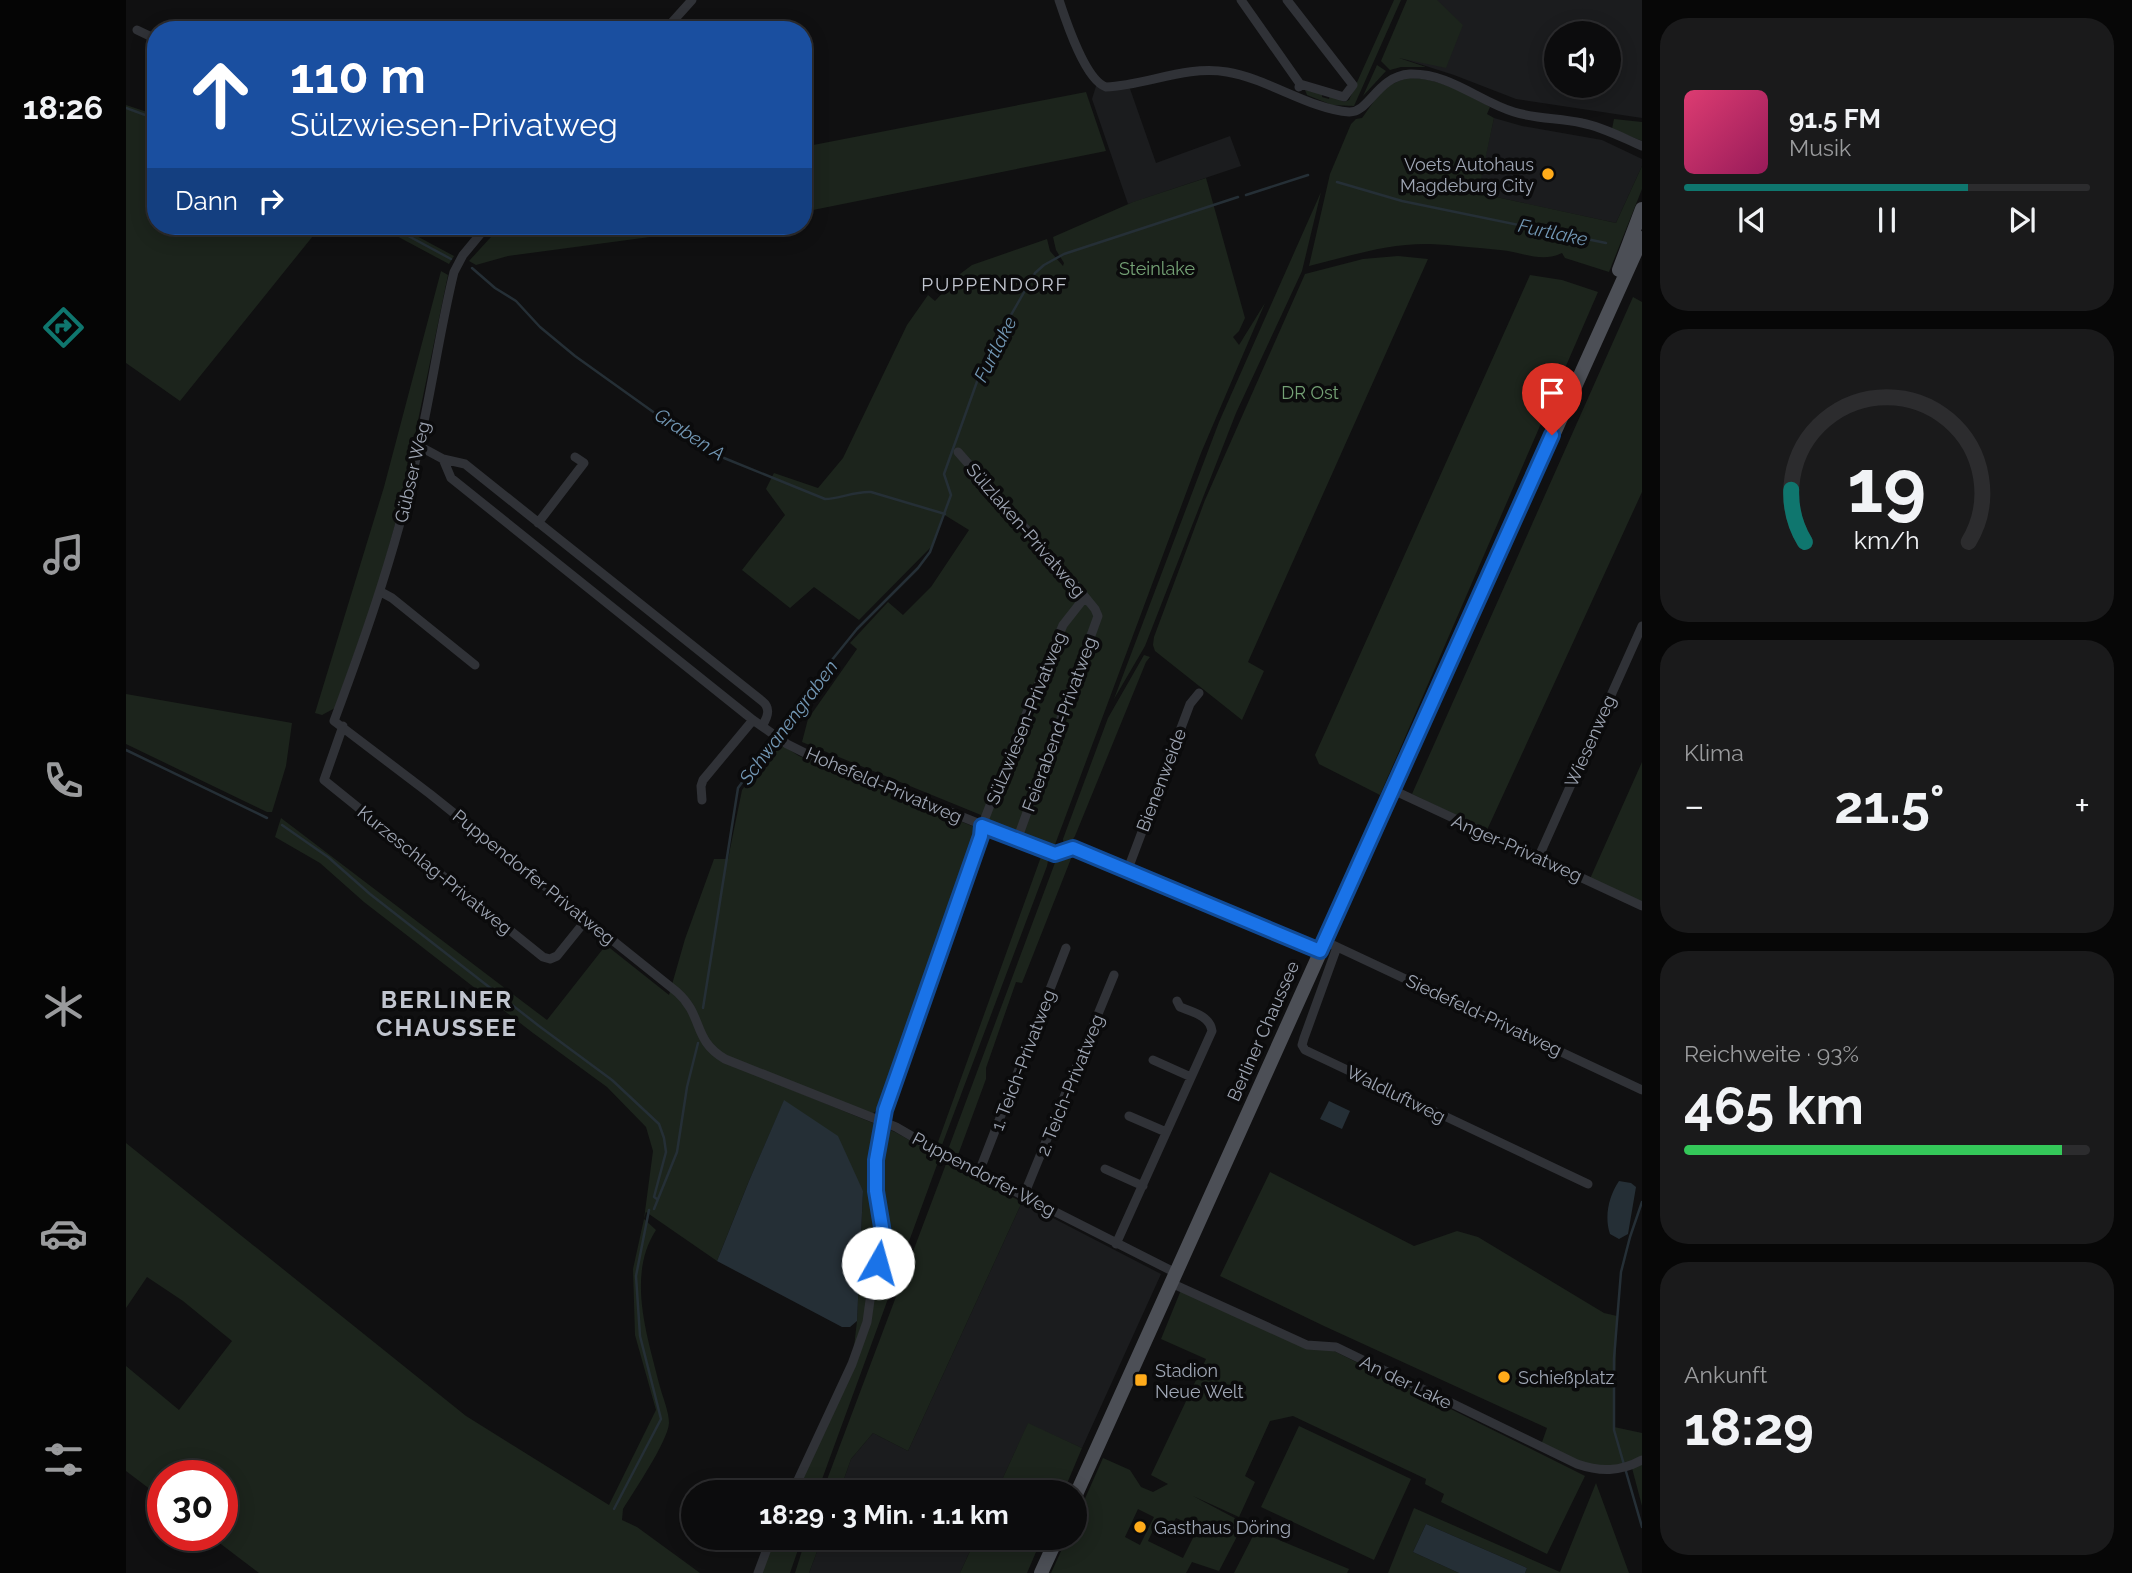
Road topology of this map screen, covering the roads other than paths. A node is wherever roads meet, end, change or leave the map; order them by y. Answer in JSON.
{"nodes":[{"id":1,"x":692,"y":0,"type":"edge"},
{"id":2,"x":1059,"y":0,"type":"edge"},
{"id":3,"x":1241,"y":0,"type":"edge"},
{"id":4,"x":1287,"y":0,"type":"edge"},
{"id":5,"x":673,"y":21,"type":"edge"},
{"id":6,"x":137,"y":30,"type":"dead end"},
{"id":7,"x":147,"y":35,"type":"edge"},
{"id":8,"x":1300,"y":84,"type":"junction"},
{"id":9,"x":1296,"y":95,"type":"junction"},
{"id":10,"x":1642,"y":146,"type":"edge"},
{"id":11,"x":1642,"y":209,"type":"edge"},
{"id":12,"x":480,"y":235,"type":"edge"},
{"id":13,"x":1642,"y":238,"type":"edge"},
{"id":14,"x":1590,"y":350,"type":"junction"},
{"id":15,"x":419,"y":446,"type":"junction"},
{"id":16,"x":958,"y":452,"type":"dead end"},
{"id":17,"x":575,"y":457,"type":"dead end"},
{"id":18,"x":443,"y":459,"type":"junction"},
{"id":19,"x":538,"y":523,"type":"junction"},
{"id":20,"x":381,"y":592,"type":"junction"},
{"id":21,"x":1085,"y":597,"type":"junction"},
{"id":22,"x":1095,"y":608,"type":"joint"},
{"id":23,"x":1642,"y":626,"type":"edge"},
{"id":24,"x":475,"y":665,"type":"dead end"},
{"id":25,"x":1199,"y":693,"type":"dead end"},
{"id":26,"x":753,"y":720,"type":"junction"},
{"id":27,"x":339,"y":723,"type":"junction"},
{"id":28,"x":765,"y":729,"type":"junction"},
{"id":29,"x":1393,"y":790,"type":"junction"},
{"id":30,"x":702,"y":800,"type":"dead end"},
{"id":31,"x":982,"y":826,"type":"junction"},
{"id":32,"x":1017,"y":840,"type":"junction"},
{"id":33,"x":1539,"y":856,"type":"junction"},
{"id":34,"x":1128,"y":869,"type":"junction"},
{"id":35,"x":1642,"y":906,"type":"edge"},
{"id":36,"x":586,"y":920,"type":"junction"},
{"id":37,"x":1327,"y":946,"type":"junction"},
{"id":38,"x":1066,"y":948,"type":"dead end"},
{"id":39,"x":1114,"y":975,"type":"dead end"},
{"id":40,"x":1177,"y":1001,"type":"dead end"},
{"id":41,"x":712,"y":1052,"type":"joint"},
{"id":42,"x":1153,"y":1060,"type":"dead end"},
{"id":43,"x":1191,"y":1077,"type":"junction"},
{"id":44,"x":1642,"y":1090,"type":"edge"},
{"id":45,"x":1129,"y":1116,"type":"dead end"},
{"id":46,"x":883,"y":1122,"type":"junction"},
{"id":47,"x":1166,"y":1132,"type":"junction"},
{"id":48,"x":1105,"y":1169,"type":"dead end"},
{"id":49,"x":979,"y":1172,"type":"junction"},
{"id":50,"x":1588,"y":1184,"type":"dead end"},
{"id":51,"x":1143,"y":1186,"type":"junction"},
{"id":52,"x":1024,"y":1195,"type":"junction"},
{"id":53,"x":1116,"y":1244,"type":"junction"},
{"id":54,"x":1173,"y":1278,"type":"junction"},
{"id":55,"x":1642,"y":1460,"type":"edge"},
{"id":56,"x":798,"y":1480,"type":"edge"},
{"id":57,"x":1083,"y":1480,"type":"edge"},
{"id":58,"x":767,"y":1550,"type":"edge"},
{"id":59,"x":1052,"y":1550,"type":"edge"},
{"id":60,"x":758,"y":1573,"type":"edge"},
{"id":61,"x":1041,"y":1573,"type":"edge"}],
"edges":[{"from":1,"to":5,"type":"street"},
{"from":2,"to":9,"type":"street"},
{"from":3,"to":8,"type":"street"},
{"from":4,"to":8,"type":"street"},
{"from":6,"to":7,"type":"street"},
{"from":8,"to":9,"type":"street"},
{"from":9,"to":10,"type":"street"},
{"from":11,"to":14,"type":"main road","name":"Berliner Chaussee"},
{"from":12,"to":15,"type":"street","name":"Gübser Weg"},
{"from":13,"to":14,"type":"main road","name":"Berliner Chaussee"},
{"from":14,"to":29,"type":"main road","name":"Berliner Chaussee"},
{"from":15,"to":18,"type":"street","name":"Hohefeld-Privatweg"},
{"from":15,"to":20,"type":"street","name":"Gübser Weg"},
{"from":16,"to":21,"type":"street","name":"Sülzlaken-Privatweg"},
{"from":17,"to":19,"type":"street"},
{"from":18,"to":19,"type":"street","name":"Hohefeld-Privatweg"},
{"from":18,"to":26,"type":"street","name":"Hohefeld-Privatweg"},
{"from":19,"to":28,"type":"street","name":"Hohefeld-Privatweg"},
{"from":20,"to":24,"type":"street"},
{"from":20,"to":27,"type":"street","name":"Gübser Weg"},
{"from":21,"to":22,"type":"street","name":"Sülzlaken-Privatweg"},
{"from":21,"to":31,"type":"street","name":"Sülzwiesen-Privatweg"},
{"from":22,"to":32,"type":"street","name":"Feierabend-Privatweg"},
{"from":23,"to":33,"type":"street","name":"Wiesenweg"},
{"from":25,"to":34,"type":"street","name":"Bienenweide"},
{"from":26,"to":28,"type":"street","name":"Hohefeld-Privatweg"},
{"from":26,"to":30,"type":"street"},
{"from":27,"to":36,"type":"street","name":"Puppendorfer Privatweg"},
{"from":27,"to":36,"type":"street","name":"Kurzeschlag-Privatweg"},
{"from":28,"to":31,"type":"street","name":"Hohefeld-Privatweg"},
{"from":29,"to":33,"type":"street","name":"Anger-Privatweg"},
{"from":29,"to":37,"type":"main road","name":"Berliner Chaussee"},
{"from":31,"to":32,"type":"street","name":"Hohefeld-Privatweg"},
{"from":31,"to":46,"type":"street","name":"Sülzwiesen-Privatweg"},
{"from":32,"to":34,"type":"street","name":"Hohefeld-Privatweg"},
{"from":33,"to":35,"type":"street","name":"Anger-Privatweg"},
{"from":34,"to":37,"type":"street","name":"Hohefeld-Privatweg"},
{"from":36,"to":41,"type":"street","name":"Puppendorfer Privatweg"},
{"from":37,"to":44,"type":"street","name":"Siedefeld-Privatweg"},
{"from":37,"to":50,"type":"street","name":"Waldluftweg"},
{"from":37,"to":54,"type":"main road","name":"Berliner Chaussee"},
{"from":38,"to":49,"type":"street","name":"1. Teich-Privatweg"},
{"from":39,"to":52,"type":"street","name":"2. Teich-Privatweg"},
{"from":40,"to":43,"type":"street"},
{"from":41,"to":46,"type":"street","name":"Puppendorfer Weg"},
{"from":42,"to":43,"type":"street"},
{"from":43,"to":47,"type":"street"},
{"from":45,"to":47,"type":"street"},
{"from":46,"to":49,"type":"street","name":"Puppendorfer Weg"},
{"from":46,"to":56,"type":"street","name":"Sülzwiesen-Privatweg"},
{"from":47,"to":51,"type":"street"},
{"from":48,"to":51,"type":"street"},
{"from":49,"to":52,"type":"street","name":"Puppendorfer Weg"},
{"from":51,"to":53,"type":"street"},
{"from":52,"to":53,"type":"street","name":"Puppendorfer Weg"},
{"from":53,"to":54,"type":"street","name":"Puppendorfer Weg"},
{"from":54,"to":55,"type":"street","name":"An der Lake"},
{"from":54,"to":57,"type":"main road","name":"Berliner Chaussee"},
{"from":58,"to":60,"type":"street"},
{"from":59,"to":61,"type":"main road"}]}
